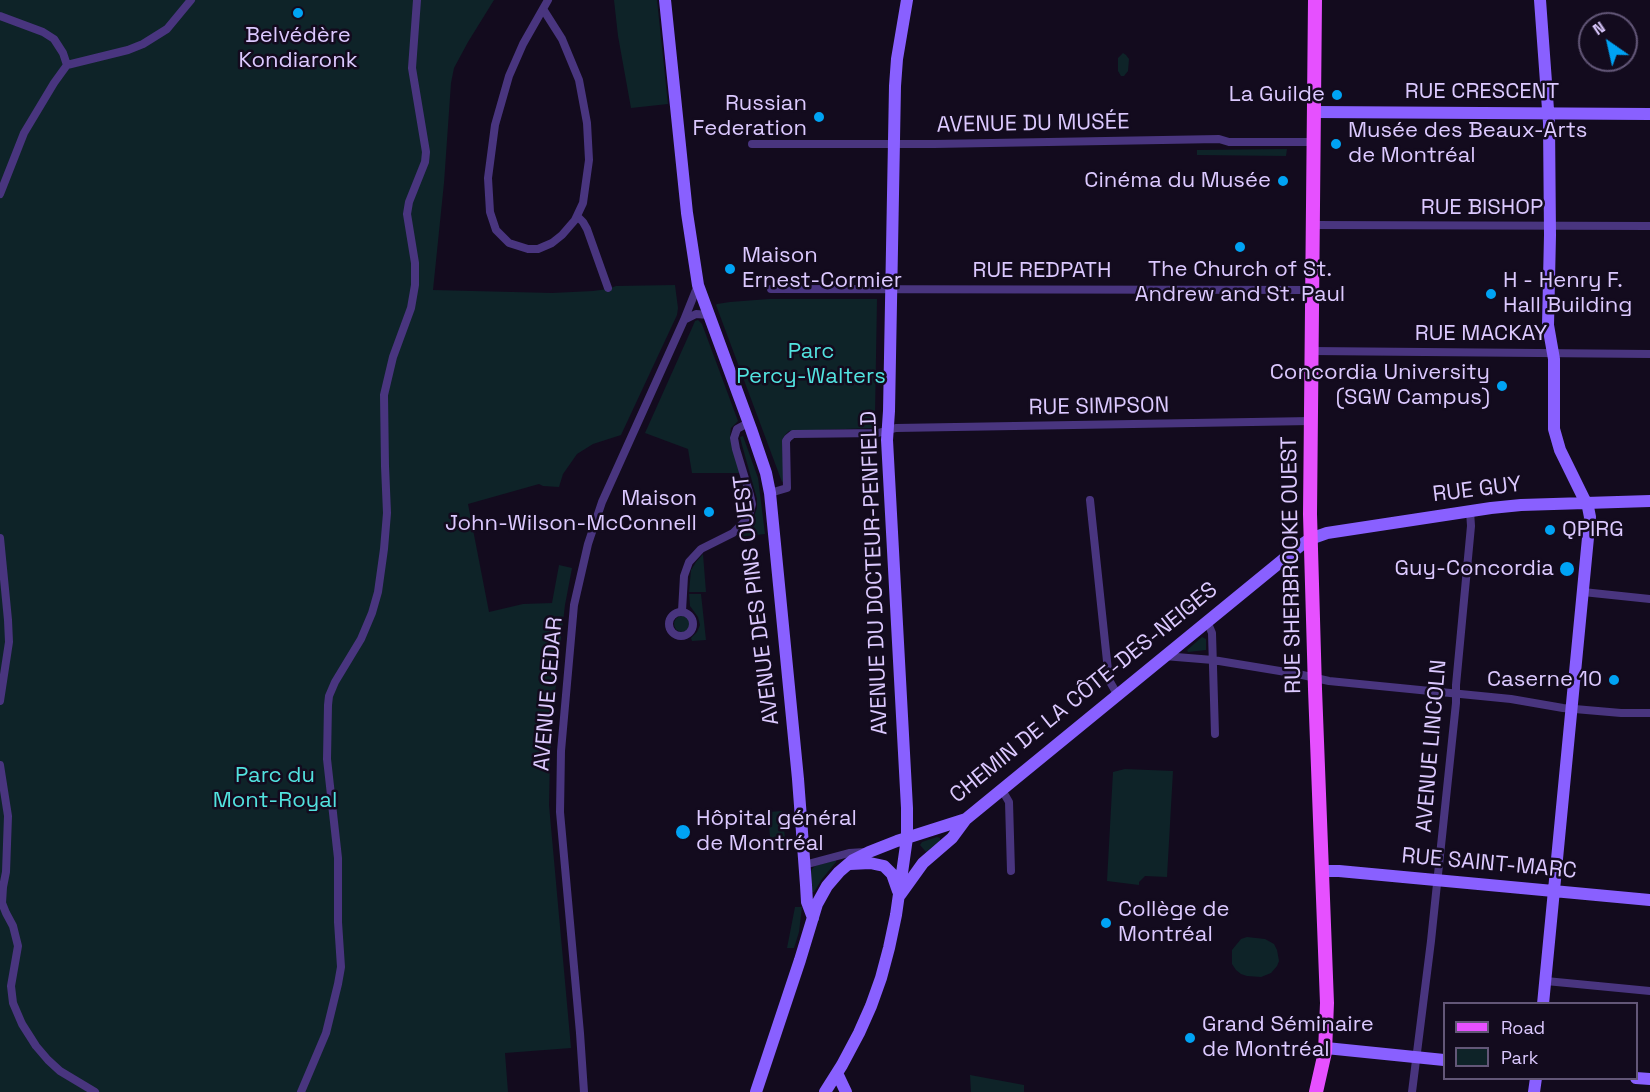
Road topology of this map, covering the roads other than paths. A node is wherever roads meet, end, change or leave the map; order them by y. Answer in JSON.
{"nodes":[{"id":1,"x":191,"y":0,"type":"edge"},
{"id":2,"x":417,"y":0,"type":"edge"},
{"id":3,"x":548,"y":0,"type":"edge"},
{"id":4,"x":665,"y":0,"type":"edge"},
{"id":5,"x":907,"y":0,"type":"edge"},
{"id":6,"x":1315,"y":0,"type":"edge"},
{"id":7,"x":1540,"y":0,"type":"edge"},
{"id":8,"x":543,"y":9,"type":"junction"},
{"id":9,"x":0,"y":16,"type":"edge"},
{"id":10,"x":67,"y":65,"type":"junction"},
{"id":11,"x":1314,"y":112,"type":"junction"},
{"id":12,"x":1548,"y":113,"type":"junction"},
{"id":13,"x":1650,"y":114,"type":"edge"},
{"id":14,"x":1314,"y":142,"type":"junction"},
{"id":15,"x":752,"y":144,"type":"dead end"},
{"id":16,"x":894,"y":144,"type":"junction"},
{"id":17,"x":0,"y":194,"type":"edge"},
{"id":18,"x":578,"y":216,"type":"junction"},
{"id":19,"x":1314,"y":225,"type":"junction"},
{"id":20,"x":1550,"y":226,"type":"junction"},
{"id":21,"x":1650,"y":226,"type":"edge"},
{"id":22,"x":698,"y":285,"type":"junction"},
{"id":23,"x":608,"y":288,"type":"dead end"},
{"id":24,"x":771,"y":289,"type":"dead end"},
{"id":25,"x":891,"y":289,"type":"junction"},
{"id":26,"x":1312,"y":290,"type":"junction"},
{"id":27,"x":709,"y":315,"type":"junction"},
{"id":28,"x":684,"y":320,"type":"junction"},
{"id":29,"x":1311,"y":351,"type":"junction"},
{"id":30,"x":1553,"y":353,"type":"junction"},
{"id":31,"x":1650,"y":354,"type":"edge"},
{"id":32,"x":1311,"y":421,"type":"junction"},
{"id":33,"x":748,"y":423,"type":"junction"},
{"id":34,"x":887,"y":430,"type":"junction"},
{"id":35,"x":770,"y":493,"type":"junction"},
{"id":36,"x":1090,"y":500,"type":"dead end"},
{"id":37,"x":1650,"y":501,"type":"edge"},
{"id":38,"x":1585,"y":503,"type":"junction"},
{"id":39,"x":1470,"y":511,"type":"junction"},
{"id":40,"x":0,"y":538,"type":"edge"},
{"id":41,"x":1310,"y":539,"type":"junction"},
{"id":42,"x":1583,"y":592,"type":"junction"},
{"id":43,"x":1650,"y":599,"type":"edge"},
{"id":44,"x":681,"y":611,"type":"dead end"},
{"id":45,"x":1207,"y":621,"type":"junction"},
{"id":46,"x":1164,"y":656,"type":"junction"},
{"id":47,"x":1213,"y":660,"type":"junction"},
{"id":48,"x":1315,"y":678,"type":"junction"},
{"id":49,"x":1117,"y":694,"type":"junction"},
{"id":50,"x":1456,"y":694,"type":"junction"},
{"id":51,"x":0,"y":701,"type":"edge"},
{"id":52,"x":1572,"y":709,"type":"junction"},
{"id":53,"x":1650,"y":713,"type":"edge"},
{"id":54,"x":1215,"y":734,"type":"dead end"},
{"id":55,"x":0,"y":765,"type":"edge"},
{"id":56,"x":1002,"y":790,"type":"junction"},
{"id":57,"x":966,"y":819,"type":"junction"},
{"id":58,"x":907,"y":838,"type":"junction"},
{"id":59,"x":868,"y":852,"type":"junction"},
{"id":60,"x":848,"y":864,"type":"junction"},
{"id":61,"x":804,"y":865,"type":"junction"},
{"id":62,"x":1011,"y":871,"type":"dead end"},
{"id":63,"x":1323,"y":871,"type":"junction"},
{"id":64,"x":1437,"y":880,"type":"junction"},
{"id":65,"x":1554,"y":891,"type":"junction"},
{"id":66,"x":899,"y":895,"type":"junction"},
{"id":67,"x":1650,"y":900,"type":"edge"},
{"id":68,"x":813,"y":919,"type":"junction"},
{"id":69,"x":1545,"y":981,"type":"junction"},
{"id":70,"x":1650,"y":991,"type":"edge"},
{"id":71,"x":1543,"y":1002,"type":"edge"},
{"id":72,"x":1326,"y":1048,"type":"junction"},
{"id":73,"x":1417,"y":1057,"type":"junction"},
{"id":74,"x":1443,"y":1060,"type":"edge"},
{"id":75,"x":837,"y":1073,"type":"junction"},
{"id":76,"x":87,"y":1089,"type":"edge"},
{"id":77,"x":95,"y":1092,"type":"edge"},
{"id":78,"x":301,"y":1092,"type":"edge"},
{"id":79,"x":584,"y":1092,"type":"edge"},
{"id":80,"x":756,"y":1092,"type":"edge"},
{"id":81,"x":825,"y":1092,"type":"edge"},
{"id":82,"x":846,"y":1092,"type":"edge"},
{"id":83,"x":1316,"y":1092,"type":"edge"},
{"id":84,"x":1413,"y":1092,"type":"edge"}],
"edges":[{"from":1,"to":10,"type":"street"},
{"from":2,"to":78,"type":"street"},
{"from":3,"to":8,"type":"street"},
{"from":4,"to":22,"type":"main road","name":"AVENUE DES PINS OUEST"},
{"from":5,"to":16,"type":"main road","name":"AVENUE DU DOCTEUR-PENFIELD"},
{"from":6,"to":11,"type":"main road","name":"RUE SHERBROOKE OUEST"},
{"from":7,"to":12,"type":"main road"},
{"from":8,"to":18,"type":"street"},
{"from":8,"to":18,"type":"street"},
{"from":9,"to":10,"type":"street"},
{"from":10,"to":17,"type":"street"},
{"from":11,"to":12,"type":"main road","name":"RUE CRESCENT"},
{"from":11,"to":14,"type":"main road","name":"RUE SHERBROOKE OUEST"},
{"from":12,"to":13,"type":"main road","name":"RUE CRESCENT"},
{"from":12,"to":20,"type":"main road"},
{"from":14,"to":16,"type":"street","name":"AVENUE DU MUSÉE"},
{"from":14,"to":19,"type":"main road","name":"RUE SHERBROOKE OUEST"},
{"from":15,"to":16,"type":"street","name":"AVENUE DU MUSÉE"},
{"from":16,"to":25,"type":"main road","name":"AVENUE DU DOCTEUR-PENFIELD"},
{"from":18,"to":23,"type":"street"},
{"from":19,"to":20,"type":"street","name":"RUE BISHOP"},
{"from":19,"to":26,"type":"main road","name":"RUE SHERBROOKE OUEST"},
{"from":20,"to":21,"type":"street","name":"RUE BISHOP"},
{"from":20,"to":30,"type":"main road"},
{"from":22,"to":27,"type":"main road","name":"AVENUE DES PINS OUEST"},
{"from":22,"to":28,"type":"street","name":"AVENUE CEDAR"},
{"from":24,"to":25,"type":"street","name":"RUE REDPATH"},
{"from":25,"to":26,"type":"street","name":"RUE REDPATH"},
{"from":25,"to":34,"type":"main road","name":"AVENUE DU DOCTEUR-PENFIELD"},
{"from":26,"to":29,"type":"main road","name":"RUE SHERBROOKE OUEST"},
{"from":27,"to":28,"type":"street"},
{"from":27,"to":33,"type":"main road","name":"AVENUE DES PINS OUEST"},
{"from":28,"to":79,"type":"street","name":"AVENUE CEDAR"},
{"from":29,"to":30,"type":"street","name":"RUE MACKAY"},
{"from":29,"to":32,"type":"main road","name":"RUE SHERBROOKE OUEST"},
{"from":30,"to":31,"type":"street","name":"RUE MACKAY"},
{"from":30,"to":38,"type":"main road"},
{"from":32,"to":34,"type":"street","name":"RUE SIMPSON"},
{"from":32,"to":41,"type":"main road","name":"RUE SHERBROOKE OUEST"},
{"from":33,"to":35,"type":"main road","name":"AVENUE DES PINS OUEST"},
{"from":33,"to":44,"type":"street"},
{"from":34,"to":35,"type":"street","name":"RUE SIMPSON"},
{"from":34,"to":58,"type":"main road","name":"AVENUE DU DOCTEUR-PENFIELD"},
{"from":35,"to":61,"type":"main road","name":"AVENUE DES PINS OUEST"},
{"from":36,"to":49,"type":"street"},
{"from":37,"to":38,"type":"main road","name":"RUE GUY"},
{"from":38,"to":39,"type":"main road","name":"RUE GUY"},
{"from":38,"to":42,"type":"main road"},
{"from":39,"to":41,"type":"main road","name":"RUE GUY"},
{"from":39,"to":50,"type":"street","name":"AVENUE LINCOLN"},
{"from":40,"to":51,"type":"street"},
{"from":41,"to":45,"type":"main road","name":"CHEMIN DE LA CÔTE-DES-NEIGES"},
{"from":41,"to":48,"type":"main road","name":"RUE SHERBROOKE OUEST"},
{"from":42,"to":43,"type":"street"},
{"from":42,"to":52,"type":"main road"},
{"from":45,"to":46,"type":"main road","name":"CHEMIN DE LA CÔTE-DES-NEIGES"},
{"from":45,"to":47,"type":"street"},
{"from":46,"to":47,"type":"street"},
{"from":46,"to":49,"type":"main road","name":"CHEMIN DE LA CÔTE-DES-NEIGES"},
{"from":47,"to":48,"type":"street"},
{"from":47,"to":54,"type":"street"},
{"from":48,"to":50,"type":"street"},
{"from":48,"to":63,"type":"main road","name":"RUE SHERBROOKE OUEST"},
{"from":49,"to":56,"type":"main road","name":"CHEMIN DE LA CÔTE-DES-NEIGES"},
{"from":50,"to":52,"type":"street"},
{"from":50,"to":64,"type":"street","name":"AVENUE LINCOLN"},
{"from":52,"to":53,"type":"street"},
{"from":52,"to":65,"type":"main road"},
{"from":55,"to":76,"type":"street"},
{"from":56,"to":57,"type":"main road","name":"CHEMIN DE LA CÔTE-DES-NEIGES"},
{"from":56,"to":62,"type":"street"},
{"from":57,"to":58,"type":"main road","name":"CHEMIN DE LA CÔTE-DES-NEIGES"},
{"from":57,"to":66,"type":"main road"},
{"from":58,"to":59,"type":"main road","name":"CHEMIN DE LA CÔTE-DES-NEIGES"},
{"from":58,"to":66,"type":"main road","name":"AVENUE DU DOCTEUR-PENFIELD"},
{"from":59,"to":60,"type":"main road","name":"CHEMIN DE LA CÔTE-DES-NEIGES"},
{"from":59,"to":61,"type":"street","name":"CHEMIN DE LA CÔTE-DES-NEIGES"},
{"from":60,"to":66,"type":"main road"},
{"from":60,"to":68,"type":"main road","name":"CHEMIN DE LA CÔTE-DES-NEIGES"},
{"from":61,"to":68,"type":"main road","name":"AVENUE DES PINS OUEST"},
{"from":63,"to":64,"type":"main road","name":"RUE SAINT-MARC"},
{"from":63,"to":72,"type":"main road","name":"RUE SHERBROOKE OUEST"},
{"from":64,"to":65,"type":"main road","name":"RUE SAINT-MARC"},
{"from":64,"to":73,"type":"street","name":"AVENUE LINCOLN"},
{"from":65,"to":67,"type":"main road","name":"RUE SAINT-MARC"},
{"from":65,"to":69,"type":"main road"},
{"from":66,"to":75,"type":"main road","name":"AVENUE DU DOCTEUR-PENFIELD"},
{"from":68,"to":80,"type":"main road","name":"CHEMIN DE LA CÔTE-DES-NEIGES"},
{"from":69,"to":70,"type":"street"},
{"from":69,"to":71,"type":"main road"},
{"from":72,"to":73,"type":"main road"},
{"from":72,"to":83,"type":"main road","name":"RUE SHERBROOKE OUEST"},
{"from":73,"to":74,"type":"main road"},
{"from":73,"to":84,"type":"street","name":"AVENUE LINCOLN"},
{"from":75,"to":81,"type":"main road","name":"AVENUE DU DOCTEUR-PENFIELD"},
{"from":75,"to":82,"type":"main road"},
{"from":76,"to":77,"type":"street"}]}
